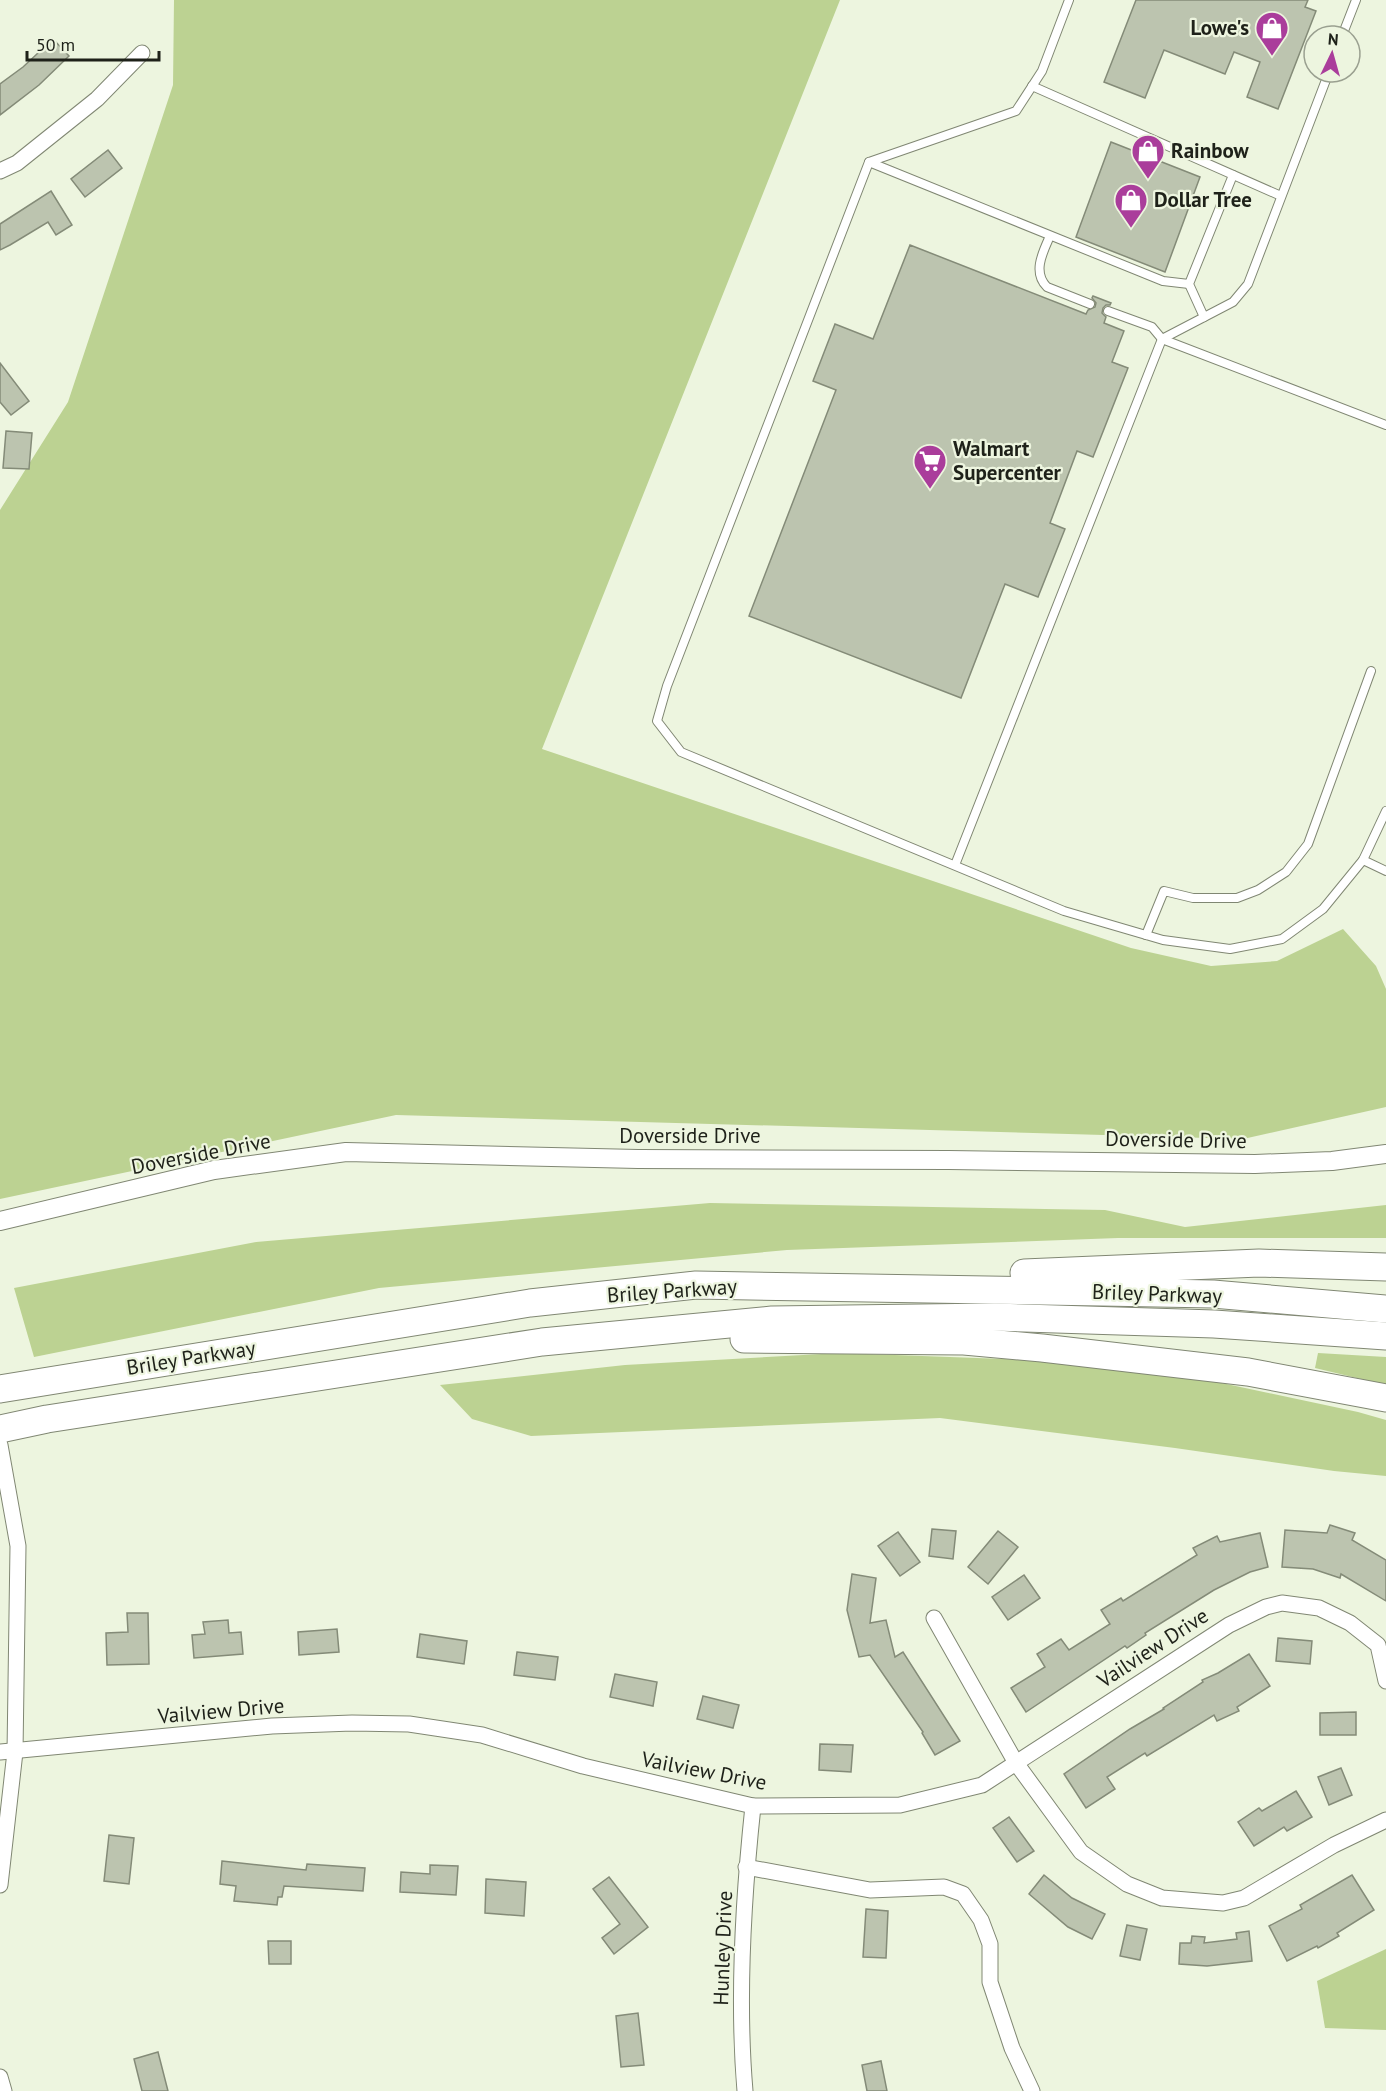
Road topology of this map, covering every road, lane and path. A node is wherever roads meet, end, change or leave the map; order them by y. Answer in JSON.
{"nodes":[{"id":1,"x":1069,"y":0,"type":"edge"},
{"id":2,"x":1356,"y":0,"type":"edge"},
{"id":3,"x":1347,"y":24,"type":"edge"},
{"id":4,"x":142,"y":53,"type":"dead end"},
{"id":5,"x":1324,"y":84,"type":"edge"},
{"id":6,"x":1032,"y":86,"type":"junction"},
{"id":7,"x":869,"y":162,"type":"junction"},
{"id":8,"x":0,"y":171,"type":"edge"},
{"id":9,"x":1233,"y":175,"type":"junction"},
{"id":10,"x":1281,"y":196,"type":"junction"},
{"id":11,"x":1050,"y":236,"type":"junction"},
{"id":12,"x":1189,"y":284,"type":"junction"},
{"id":13,"x":1090,"y":304,"type":"dead end"},
{"id":14,"x":1108,"y":311,"type":"dead end"},
{"id":15,"x":1204,"y":317,"type":"junction"},
{"id":16,"x":1162,"y":339,"type":"junction"},
{"id":17,"x":1386,"y":425,"type":"edge"},
{"id":18,"x":1371,"y":671,"type":"dead end"},
{"id":19,"x":1386,"y":811,"type":"edge"},
{"id":20,"x":1363,"y":860,"type":"junction"},
{"id":21,"x":955,"y":865,"type":"junction"},
{"id":22,"x":1386,"y":871,"type":"edge"},
{"id":23,"x":1146,"y":935,"type":"junction"},
{"id":24,"x":1386,"y":1154,"type":"edge"},
{"id":25,"x":0,"y":1221,"type":"edge"},
{"id":26,"x":1386,"y":1267,"type":"edge"},
{"id":27,"x":696,"y":1285,"type":"junction"},
{"id":28,"x":1386,"y":1309,"type":"edge"},
{"id":29,"x":1386,"y":1336,"type":"edge"},
{"id":30,"x":542,"y":1342,"type":"junction"},
{"id":31,"x":0,"y":1389,"type":"edge"},
{"id":32,"x":1386,"y":1398,"type":"edge"},
{"id":33,"x":0,"y":1429,"type":"edge"},
{"id":34,"x":0,"y":1445,"type":"edge"},
{"id":35,"x":934,"y":1618,"type":"dead end"},
{"id":36,"x":1386,"y":1682,"type":"edge"},
{"id":37,"x":8,"y":1752,"type":"edge"},
{"id":38,"x":1016,"y":1763,"type":"junction"},
{"id":39,"x":753,"y":1806,"type":"junction"},
{"id":40,"x":1386,"y":1820,"type":"edge"},
{"id":41,"x":746,"y":1867,"type":"junction"},
{"id":42,"x":0,"y":1885,"type":"edge"},
{"id":43,"x":0,"y":2078,"type":"edge"},
{"id":44,"x":4,"y":2091,"type":"edge"},
{"id":45,"x":745,"y":2091,"type":"edge"},
{"id":46,"x":1032,"y":2091,"type":"edge"}],
"edges":[{"from":1,"to":6,"type":"lane"},
{"from":2,"to":3,"type":"lane"},
{"from":4,"to":8,"type":"street"},
{"from":5,"to":10,"type":"lane"},
{"from":6,"to":7,"type":"lane"},
{"from":6,"to":9,"type":"lane"},
{"from":7,"to":11,"type":"lane"},
{"from":7,"to":21,"type":"lane"},
{"from":9,"to":10,"type":"lane"},
{"from":9,"to":12,"type":"lane"},
{"from":10,"to":15,"type":"lane"},
{"from":11,"to":12,"type":"lane"},
{"from":11,"to":13,"type":"lane"},
{"from":12,"to":15,"type":"lane"},
{"from":14,"to":16,"type":"lane"},
{"from":15,"to":16,"type":"lane"},
{"from":16,"to":17,"type":"lane"},
{"from":16,"to":21,"type":"lane"},
{"from":18,"to":23,"type":"lane"},
{"from":19,"to":20,"type":"lane"},
{"from":20,"to":22,"type":"lane"},
{"from":20,"to":23,"type":"lane"},
{"from":21,"to":23,"type":"lane"},
{"from":24,"to":25,"type":"street","name":"Doverside Drive"},
{"from":26,"to":27,"type":"highway"},
{"from":27,"to":28,"type":"highway","name":"Briley Parkway"},
{"from":27,"to":31,"type":"highway","name":"Briley Parkway"},
{"from":29,"to":30,"type":"highway","name":"Briley Parkway"},
{"from":30,"to":32,"type":"highway"},
{"from":30,"to":33,"type":"highway","name":"Briley Parkway"},
{"from":34,"to":37,"type":"street"},
{"from":35,"to":38,"type":"street"},
{"from":36,"to":38,"type":"street","name":"Vailview Drive"},
{"from":37,"to":39,"type":"street","name":"Vailview Drive"},
{"from":37,"to":42,"type":"street"},
{"from":38,"to":39,"type":"street","name":"Vailview Drive"},
{"from":38,"to":40,"type":"street"},
{"from":39,"to":41,"type":"street","name":"Hunley Drive"},
{"from":41,"to":45,"type":"street","name":"Hunley Drive"},
{"from":41,"to":46,"type":"street"},
{"from":43,"to":44,"type":"street"}]}
